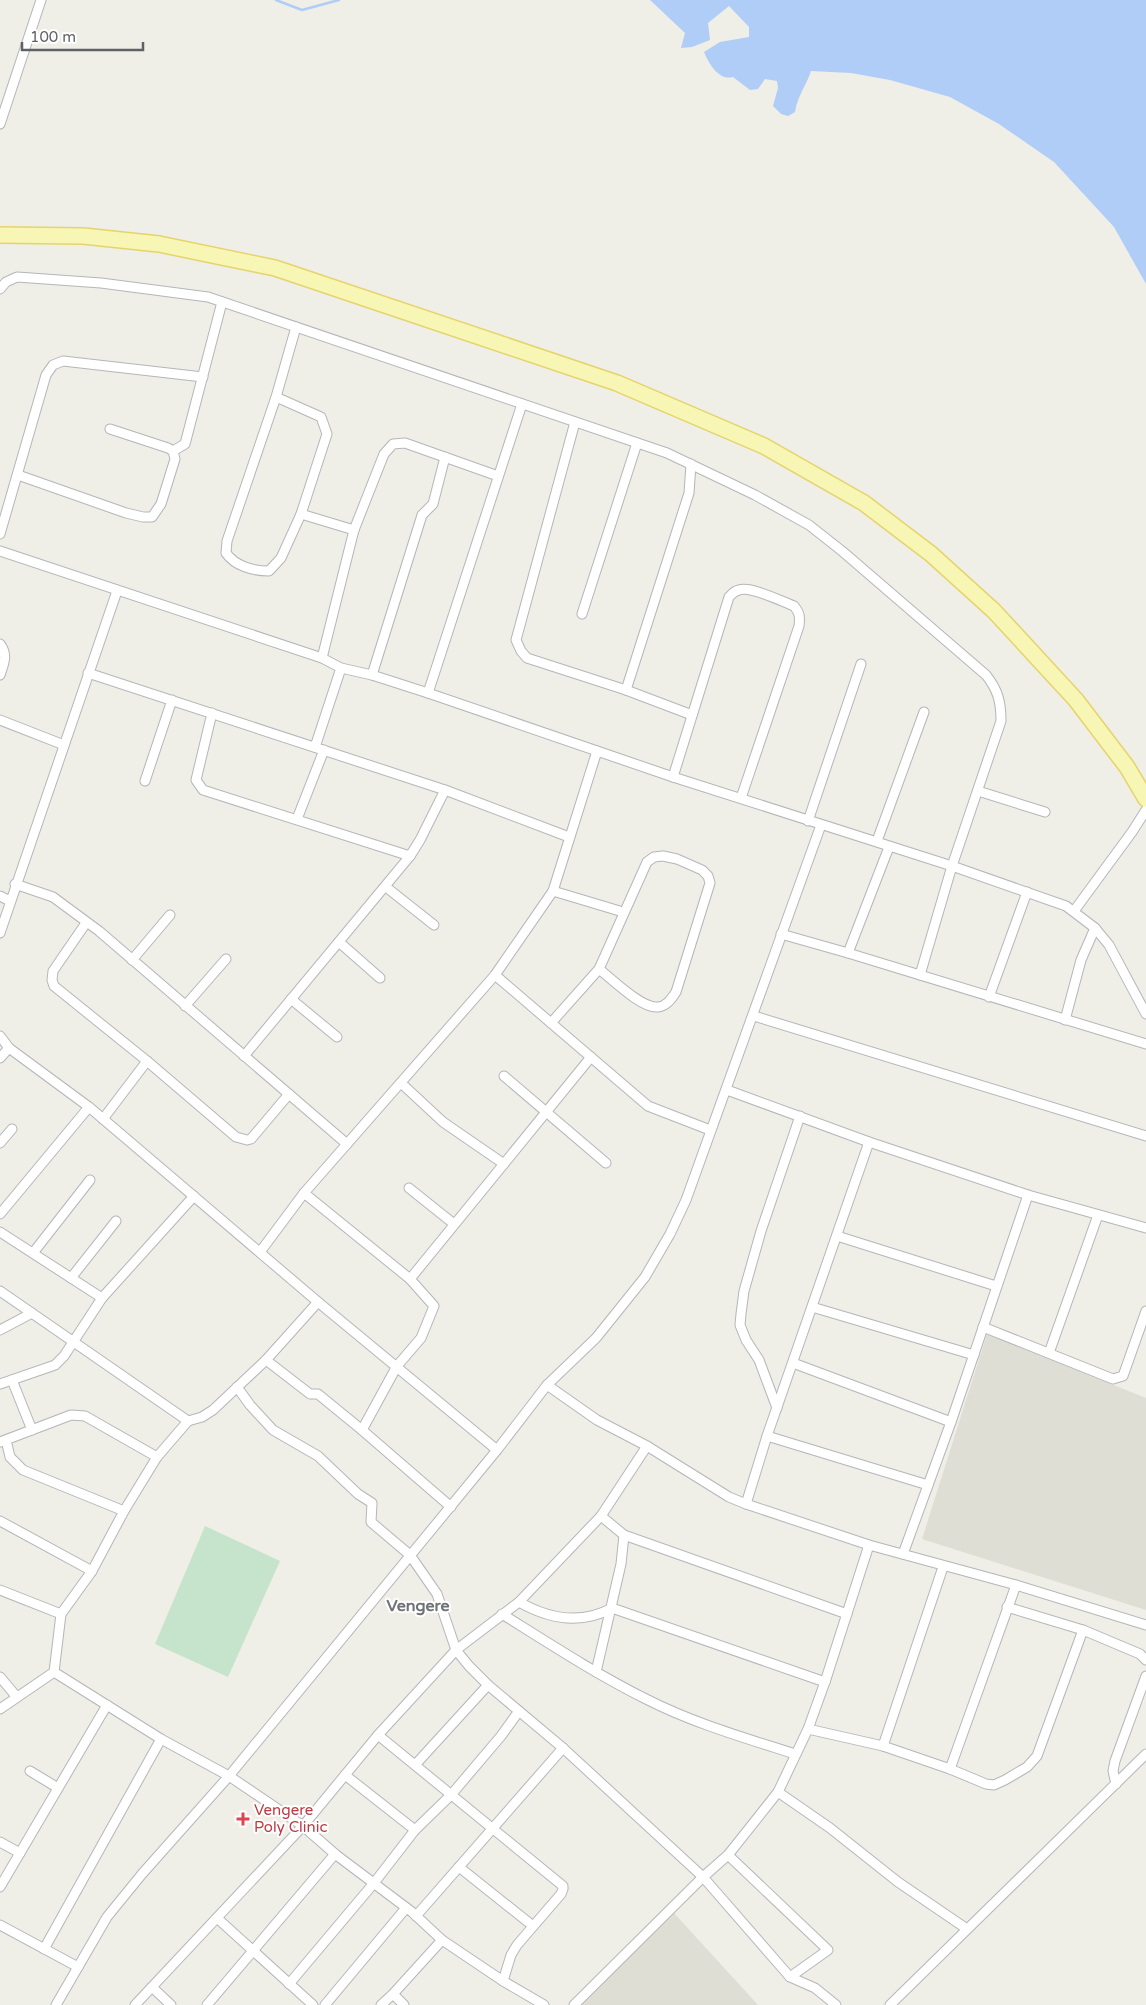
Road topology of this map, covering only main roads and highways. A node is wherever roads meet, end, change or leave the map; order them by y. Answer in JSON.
{"nodes":[{"id":1,"x":0,"y":235,"type":"edge"},
{"id":2,"x":1146,"y":798,"type":"edge"}],
"edges":[{"from":1,"to":2,"type":"main road"}]}
